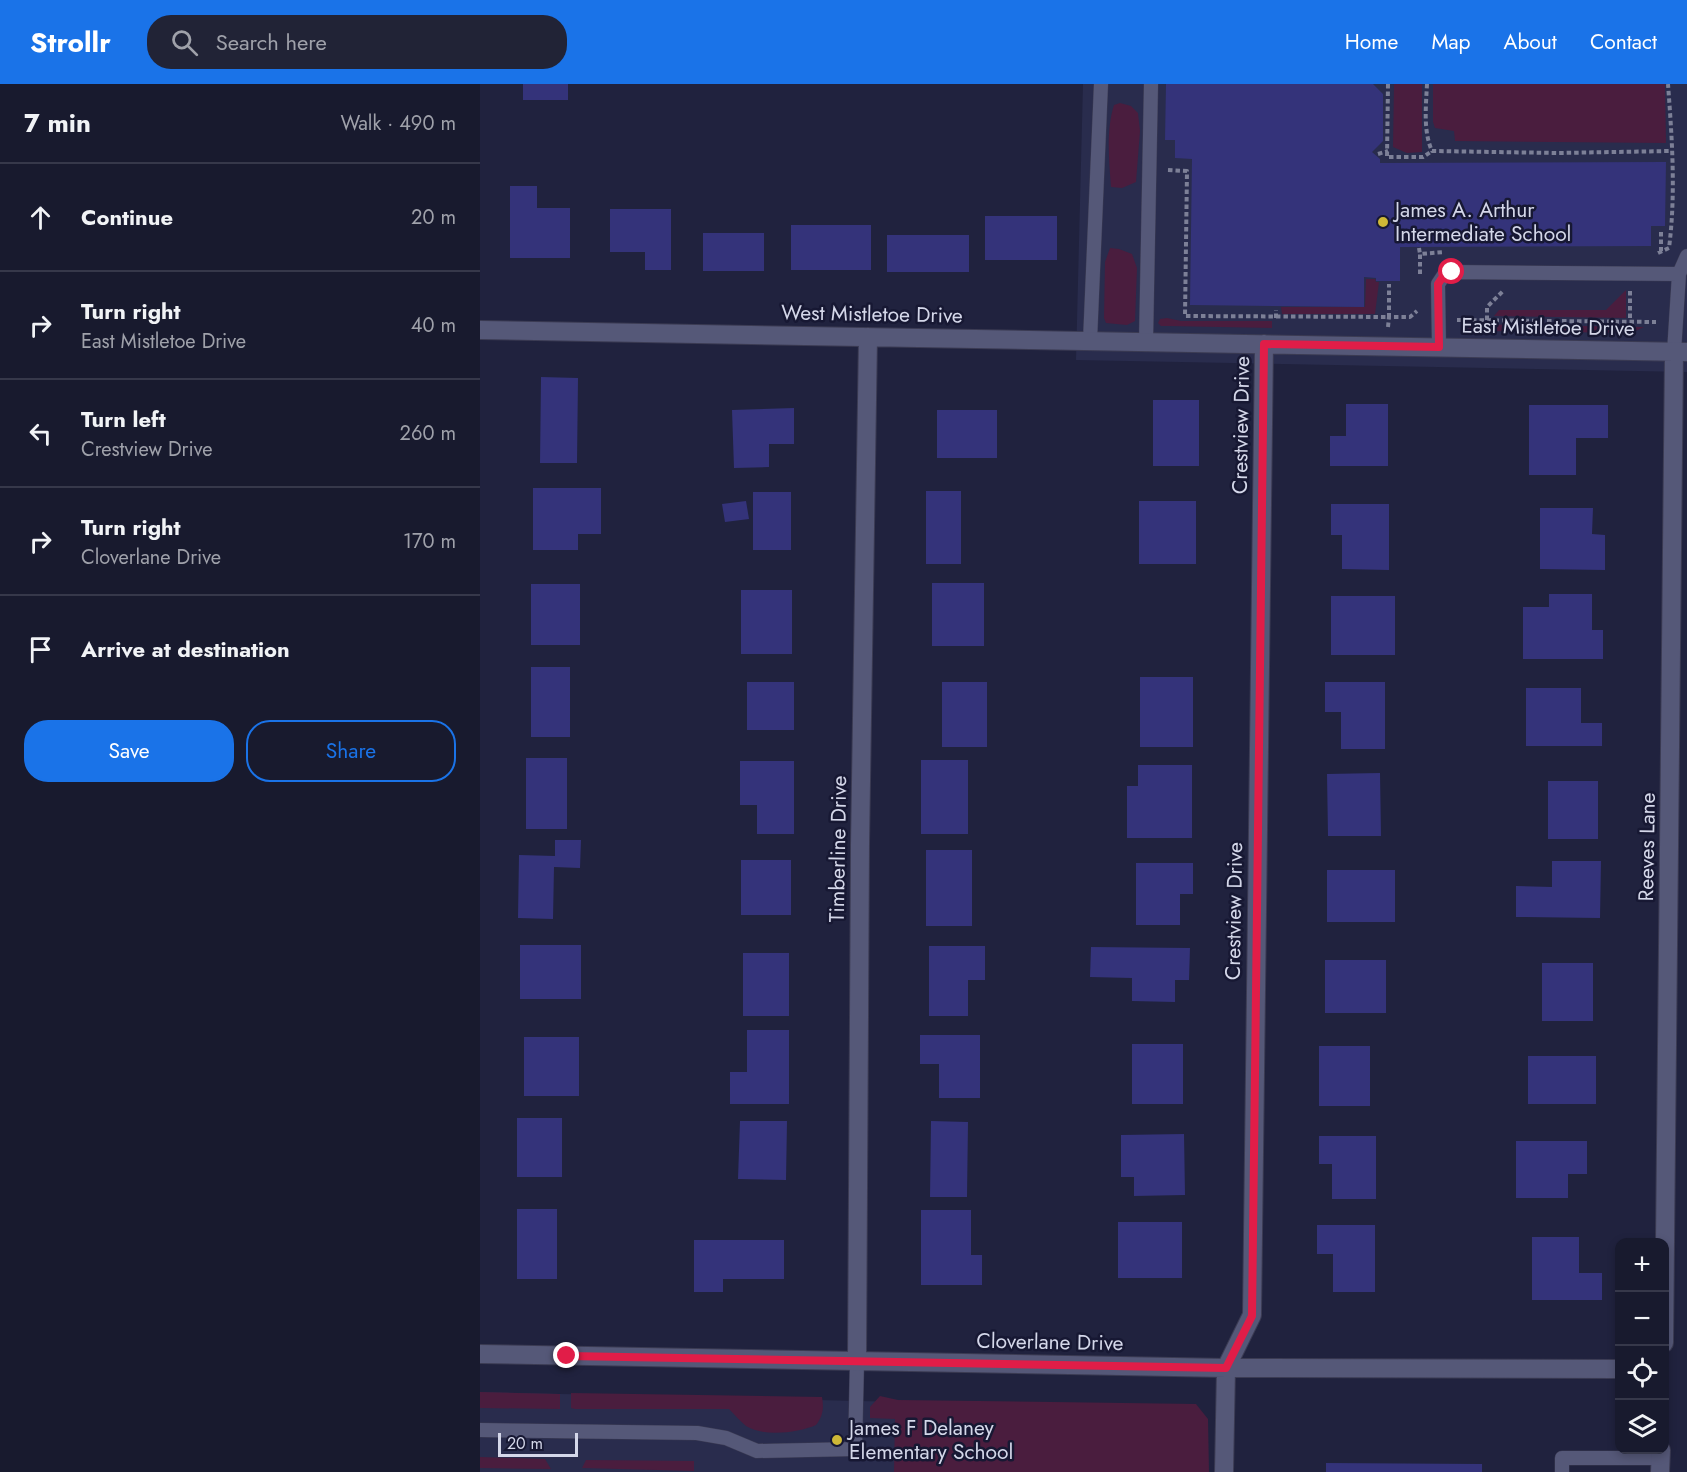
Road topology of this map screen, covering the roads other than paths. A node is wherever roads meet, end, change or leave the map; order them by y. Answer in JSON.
{"nodes":[{"id":1,"x":1101,"y":84,"type":"edge"},
{"id":2,"x":1150,"y":84,"type":"edge"},
{"id":3,"x":1687,"y":256,"type":"edge"},
{"id":4,"x":1679,"y":274,"type":"junction"},
{"id":5,"x":480,"y":330,"type":"edge"},
{"id":6,"x":868,"y":337,"type":"junction"},
{"id":7,"x":1090,"y":341,"type":"junction"},
{"id":8,"x":1146,"y":342,"type":"junction"},
{"id":9,"x":1264,"y":344,"type":"junction"},
{"id":10,"x":1439,"y":347,"type":"junction"},
{"id":11,"x":1681,"y":352,"type":"edge"},
{"id":12,"x":1666,"y":1292,"type":"edge"},
{"id":13,"x":480,"y":1354,"type":"edge"},
{"id":14,"x":857,"y":1362,"type":"junction"},
{"id":15,"x":1226,"y":1368,"type":"junction"},
{"id":16,"x":1615,"y":1369,"type":"edge"},
{"id":17,"x":480,"y":1430,"type":"edge"},
{"id":18,"x":1660,"y":1460,"type":"edge"},
{"id":19,"x":1224,"y":1472,"type":"edge"},
{"id":20,"x":1562,"y":1472,"type":"edge"}],
"edges":[{"from":1,"to":7,"type":"lane"},
{"from":2,"to":8,"type":"lane"},
{"from":3,"to":4,"type":"lane"},
{"from":4,"to":10,"type":"lane"},
{"from":4,"to":11,"type":"lane"},
{"from":5,"to":6,"type":"street","name":"West Mistletoe Drive"},
{"from":6,"to":7,"type":"street","name":"West Mistletoe Drive"},
{"from":6,"to":14,"type":"street","name":"Timberline Drive"},
{"from":7,"to":8,"type":"street","name":"West Mistletoe Drive"},
{"from":8,"to":9,"type":"street","name":"West Mistletoe Drive"},
{"from":9,"to":10,"type":"street","name":"East Mistletoe Drive"},
{"from":9,"to":15,"type":"street","name":"Crestview Drive"},
{"from":10,"to":11,"type":"street","name":"East Mistletoe Drive"},
{"from":11,"to":12,"type":"street","name":"Reeves Lane"},
{"from":13,"to":14,"type":"street","name":"Cloverlane Drive"},
{"from":14,"to":15,"type":"street","name":"Cloverlane Drive"},
{"from":14,"to":17,"type":"lane"},
{"from":15,"to":16,"type":"street","name":"Cloverlane Drive"},
{"from":15,"to":19,"type":"street","name":"Crestview Drive"},
{"from":18,"to":20,"type":"lane"}]}
